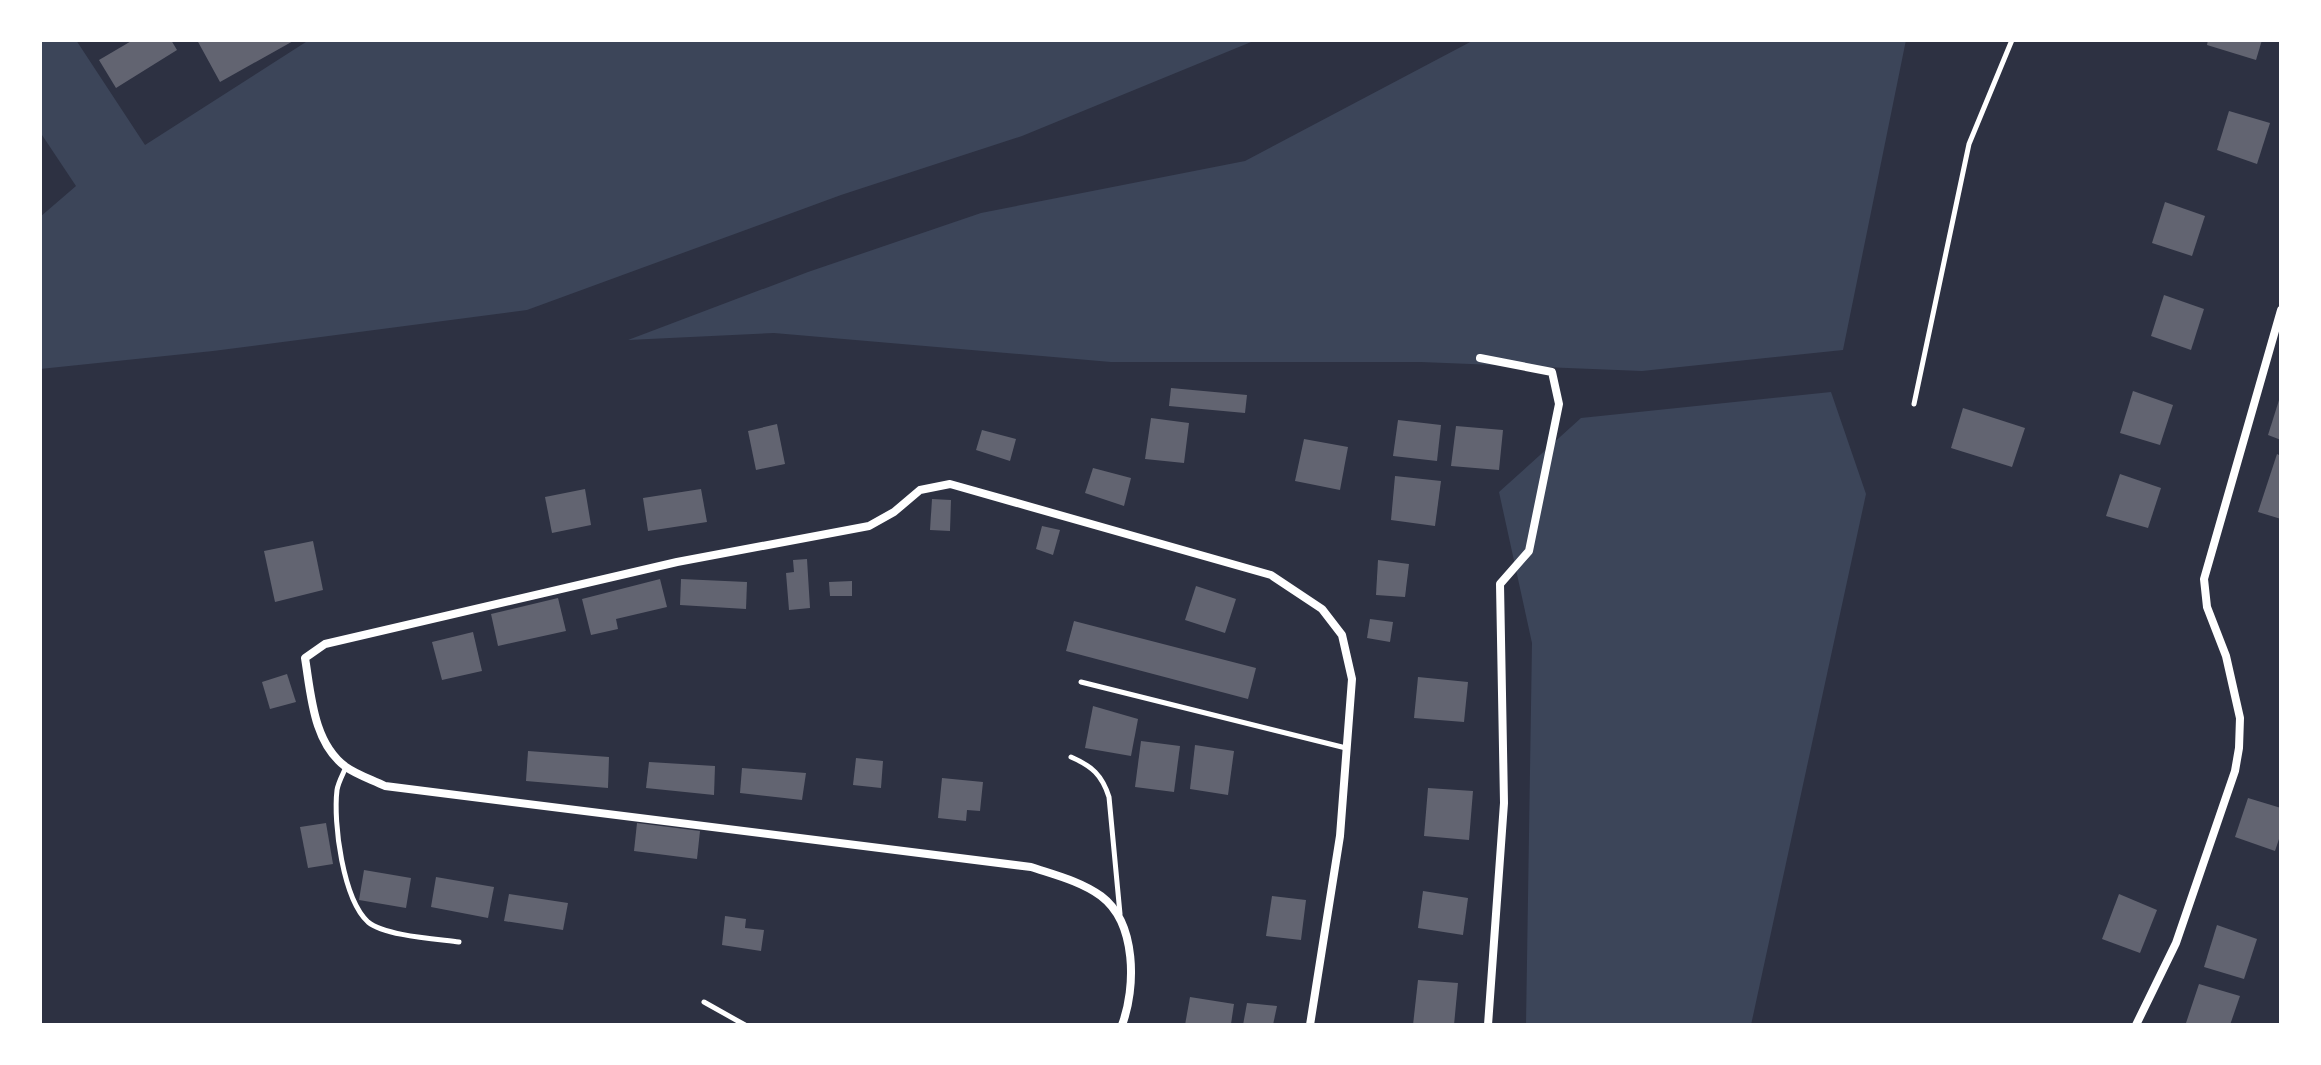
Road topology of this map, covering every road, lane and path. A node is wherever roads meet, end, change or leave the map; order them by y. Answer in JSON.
{"nodes":[{"id":1,"x":2012,"y":40,"type":"edge"},
{"id":2,"x":2281,"y":310,"type":"edge"},
{"id":3,"x":1480,"y":358,"type":"dead end"},
{"id":4,"x":1914,"y":404,"type":"dead end"},
{"id":5,"x":1081,"y":682,"type":"dead end"},
{"id":6,"x":1346,"y":748,"type":"junction"},
{"id":7,"x":1071,"y":757,"type":"dead end"},
{"id":8,"x":346,"y":767,"type":"junction"},
{"id":9,"x":1121,"y":923,"type":"junction"},
{"id":10,"x":459,"y":942,"type":"dead end"},
{"id":11,"x":704,"y":1002,"type":"dead end"},
{"id":12,"x":745,"y":1025,"type":"edge"},
{"id":13,"x":1122,"y":1025,"type":"edge"},
{"id":14,"x":1310,"y":1025,"type":"edge"},
{"id":15,"x":1488,"y":1025,"type":"edge"},
{"id":16,"x":2136,"y":1025,"type":"edge"}],
"edges":[{"from":1,"to":4,"type":"lane"},
{"from":2,"to":16,"type":"street"},
{"from":3,"to":15,"type":"street"},
{"from":5,"to":6,"type":"lane"},
{"from":6,"to":8,"type":"street"},
{"from":6,"to":14,"type":"street"},
{"from":7,"to":9,"type":"lane"},
{"from":8,"to":9,"type":"street"},
{"from":8,"to":10,"type":"lane"},
{"from":9,"to":13,"type":"street"},
{"from":11,"to":12,"type":"lane"}]}
